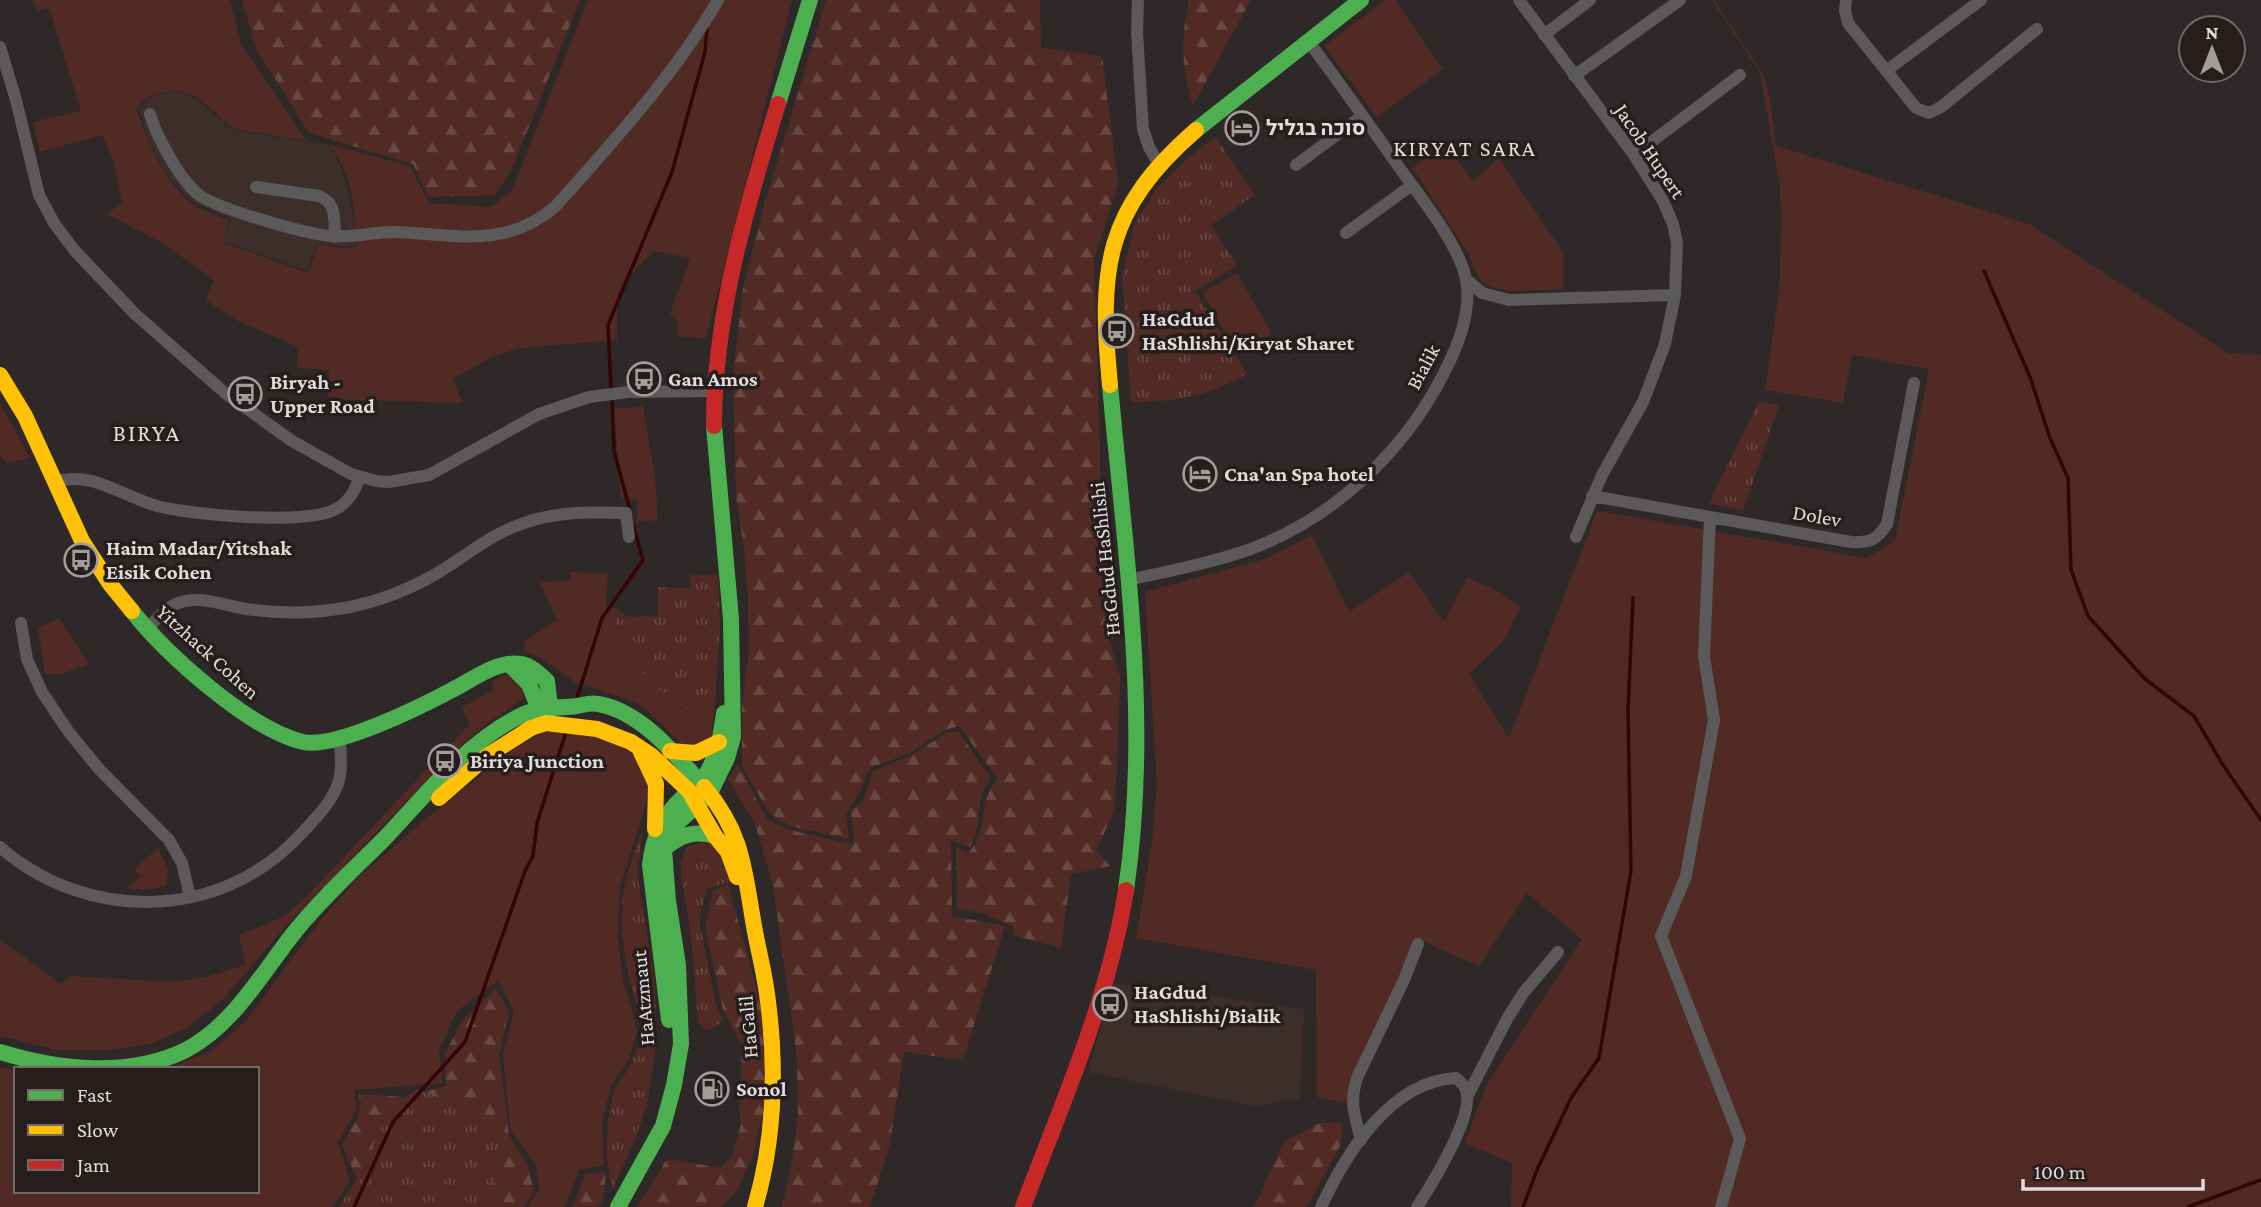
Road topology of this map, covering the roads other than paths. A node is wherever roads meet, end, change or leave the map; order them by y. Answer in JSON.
{"nodes":[{"id":1,"x":718,"y":0,"type":"edge"},
{"id":2,"x":810,"y":0,"type":"edge"},
{"id":3,"x":1138,"y":0,"type":"edge"},
{"id":4,"x":1361,"y":0,"type":"edge"},
{"id":5,"x":1519,"y":0,"type":"edge"},
{"id":6,"x":1590,"y":0,"type":"edge"},
{"id":7,"x":1680,"y":0,"type":"edge"},
{"id":8,"x":1846,"y":0,"type":"edge"},
{"id":9,"x":1981,"y":0,"type":"edge"},
{"id":10,"x":2037,"y":29,"type":"dead end"},
{"id":11,"x":1544,"y":35,"type":"junction"},
{"id":12,"x":1308,"y":41,"type":"junction"},
{"id":13,"x":0,"y":47,"type":"edge"},
{"id":14,"x":1886,"y":71,"type":"junction"},
{"id":15,"x":1740,"y":75,"type":"dead end"},
{"id":16,"x":1574,"y":76,"type":"junction"},
{"id":17,"x":150,"y":114,"type":"dead end"},
{"id":18,"x":1362,"y":116,"type":"junction"},
{"id":19,"x":1634,"y":155,"type":"junction"},
{"id":20,"x":1159,"y":165,"type":"junction"},
{"id":21,"x":1296,"y":165,"type":"dead end"},
{"id":22,"x":1412,"y":185,"type":"junction"},
{"id":23,"x":256,"y":187,"type":"dead end"},
{"id":24,"x":1346,"y":233,"type":"dead end"},
{"id":25,"x":335,"y":237,"type":"junction"},
{"id":26,"x":1466,"y":279,"type":"junction"},
{"id":27,"x":1675,"y":295,"type":"junction"},
{"id":28,"x":0,"y":374,"type":"edge"},
{"id":29,"x":1913,"y":383,"type":"dead end"},
{"id":30,"x":714,"y":391,"type":"junction"},
{"id":31,"x":359,"y":477,"type":"junction"},
{"id":32,"x":54,"y":482,"type":"junction"},
{"id":33,"x":1592,"y":496,"type":"junction"},
{"id":34,"x":1710,"y":517,"type":"junction"},
{"id":35,"x":628,"y":537,"type":"dead end"},
{"id":36,"x":1576,"y":537,"type":"dead end"},
{"id":37,"x":1128,"y":580,"type":"junction"},
{"id":38,"x":22,"y":623,"type":"dead end"},
{"id":39,"x":148,"y":628,"type":"junction"},
{"id":40,"x":508,"y":664,"type":"junction"},
{"id":41,"x":547,"y":681,"type":"junction"},
{"id":42,"x":732,"y":691,"type":"junction"},
{"id":43,"x":588,"y":703,"type":"junction"},
{"id":44,"x":543,"y":707,"type":"junction"},
{"id":45,"x":546,"y":723,"type":"junction"},
{"id":46,"x":340,"y":737,"type":"junction"},
{"id":47,"x":719,"y":742,"type":"junction"},
{"id":48,"x":637,"y":746,"type":"junction"},
{"id":49,"x":670,"y":751,"type":"junction"},
{"id":50,"x":700,"y":793,"type":"junction"},
{"id":51,"x":655,"y":834,"type":"junction"},
{"id":52,"x":715,"y":836,"type":"junction"},
{"id":53,"x":383,"y":840,"type":"junction"},
{"id":54,"x":0,"y":847,"type":"edge"},
{"id":55,"x":664,"y":849,"type":"junction"},
{"id":56,"x":190,"y":897,"type":"junction"},
{"id":57,"x":754,"y":926,"type":"junction"},
{"id":58,"x":1418,"y":944,"type":"dead end"},
{"id":59,"x":1558,"y":951,"type":"dead end"},
{"id":60,"x":0,"y":1052,"type":"edge"},
{"id":61,"x":86,"y":1067,"type":"edge"},
{"id":62,"x":106,"y":1067,"type":"edge"},
{"id":63,"x":1468,"y":1095,"type":"junction"},
{"id":64,"x":1361,"y":1140,"type":"junction"},
{"id":65,"x":617,"y":1207,"type":"edge"},
{"id":66,"x":755,"y":1207,"type":"edge"},
{"id":67,"x":1023,"y":1207,"type":"edge"},
{"id":68,"x":1321,"y":1207,"type":"edge"},
{"id":69,"x":1417,"y":1207,"type":"edge"},
{"id":70,"x":1721,"y":1207,"type":"edge"}],
"edges":[{"from":1,"to":25,"type":"street"},
{"from":2,"to":30,"type":"street"},
{"from":3,"to":20,"type":"street"},
{"from":4,"to":12,"type":"street","name":"HaGdud HaShlishi"},
{"from":5,"to":11,"type":"street","name":"Jacob Hupert"},
{"from":6,"to":11,"type":"street"},
{"from":7,"to":16,"type":"street"},
{"from":8,"to":14,"type":"street"},
{"from":9,"to":14,"type":"street"},
{"from":10,"to":14,"type":"street"},
{"from":11,"to":16,"type":"street","name":"Jacob Hupert"},
{"from":12,"to":18,"type":"street","name":"Bialik"},
{"from":12,"to":20,"type":"street","name":"HaGdud HaShlishi"},
{"from":13,"to":31,"type":"street"},
{"from":15,"to":19,"type":"street"},
{"from":16,"to":19,"type":"street","name":"Jacob Hupert"},
{"from":17,"to":25,"type":"street"},
{"from":18,"to":21,"type":"street"},
{"from":18,"to":22,"type":"street","name":"Bialik"},
{"from":19,"to":27,"type":"street","name":"Jacob Hupert"},
{"from":20,"to":37,"type":"street","name":"HaGdud HaShlishi"},
{"from":22,"to":24,"type":"street"},
{"from":22,"to":26,"type":"street","name":"Bialik"},
{"from":23,"to":25,"type":"street"},
{"from":26,"to":27,"type":"street"},
{"from":26,"to":37,"type":"street","name":"Bialik"},
{"from":27,"to":33,"type":"street","name":"Jacob Hupert"},
{"from":28,"to":32,"type":"street","name":"Yitzhack Cohen"},
{"from":29,"to":34,"type":"street","name":"Dolev"},
{"from":30,"to":31,"type":"street"},
{"from":30,"to":42,"type":"street"},
{"from":31,"to":32,"type":"street"},
{"from":32,"to":39,"type":"street","name":"Yitzhack Cohen"},
{"from":33,"to":34,"type":"street","name":"Dolev"},
{"from":33,"to":36,"type":"street","name":"Jacob Hupert"},
{"from":34,"to":70,"type":"street"},
{"from":35,"to":39,"type":"street"},
{"from":37,"to":67,"type":"street","name":"HaGdud HaShlishi"},
{"from":38,"to":56,"type":"street"},
{"from":39,"to":46,"type":"street","name":"Yitzhack Cohen"},
{"from":40,"to":41,"type":"street"},
{"from":40,"to":44,"type":"street"},
{"from":40,"to":46,"type":"street","name":"Yitzhack Cohen"},
{"from":41,"to":43,"type":"street"},
{"from":41,"to":44,"type":"street"},
{"from":42,"to":47,"type":"street"},
{"from":42,"to":50,"type":"street"},
{"from":43,"to":44,"type":"street"},
{"from":43,"to":49,"type":"street"},
{"from":44,"to":45,"type":"street"},
{"from":44,"to":53,"type":"street"},
{"from":45,"to":48,"type":"street"},
{"from":45,"to":53,"type":"street"},
{"from":46,"to":56,"type":"street"},
{"from":47,"to":49,"type":"street"},
{"from":47,"to":50,"type":"street"},
{"from":48,"to":50,"type":"street"},
{"from":48,"to":51,"type":"street"},
{"from":49,"to":50,"type":"street"},
{"from":50,"to":51,"type":"street","name":"HaAtzmaut"},
{"from":50,"to":52,"type":"street","name":"HaGalil"},
{"from":50,"to":55,"type":"street"},
{"from":50,"to":57,"type":"street","name":"HaGalil"},
{"from":51,"to":65,"type":"street","name":"HaAtzmaut"},
{"from":52,"to":55,"type":"street"},
{"from":52,"to":57,"type":"street","name":"HaGalil"},
{"from":53,"to":62,"type":"street"},
{"from":54,"to":56,"type":"street"},
{"from":55,"to":65,"type":"street","name":"HaAtzmaut"},
{"from":57,"to":66,"type":"street","name":"HaGalil"},
{"from":58,"to":64,"type":"street"},
{"from":59,"to":63,"type":"street"},
{"from":60,"to":61,"type":"street"},
{"from":63,"to":64,"type":"street"},
{"from":63,"to":69,"type":"street"},
{"from":64,"to":68,"type":"street"}]}
